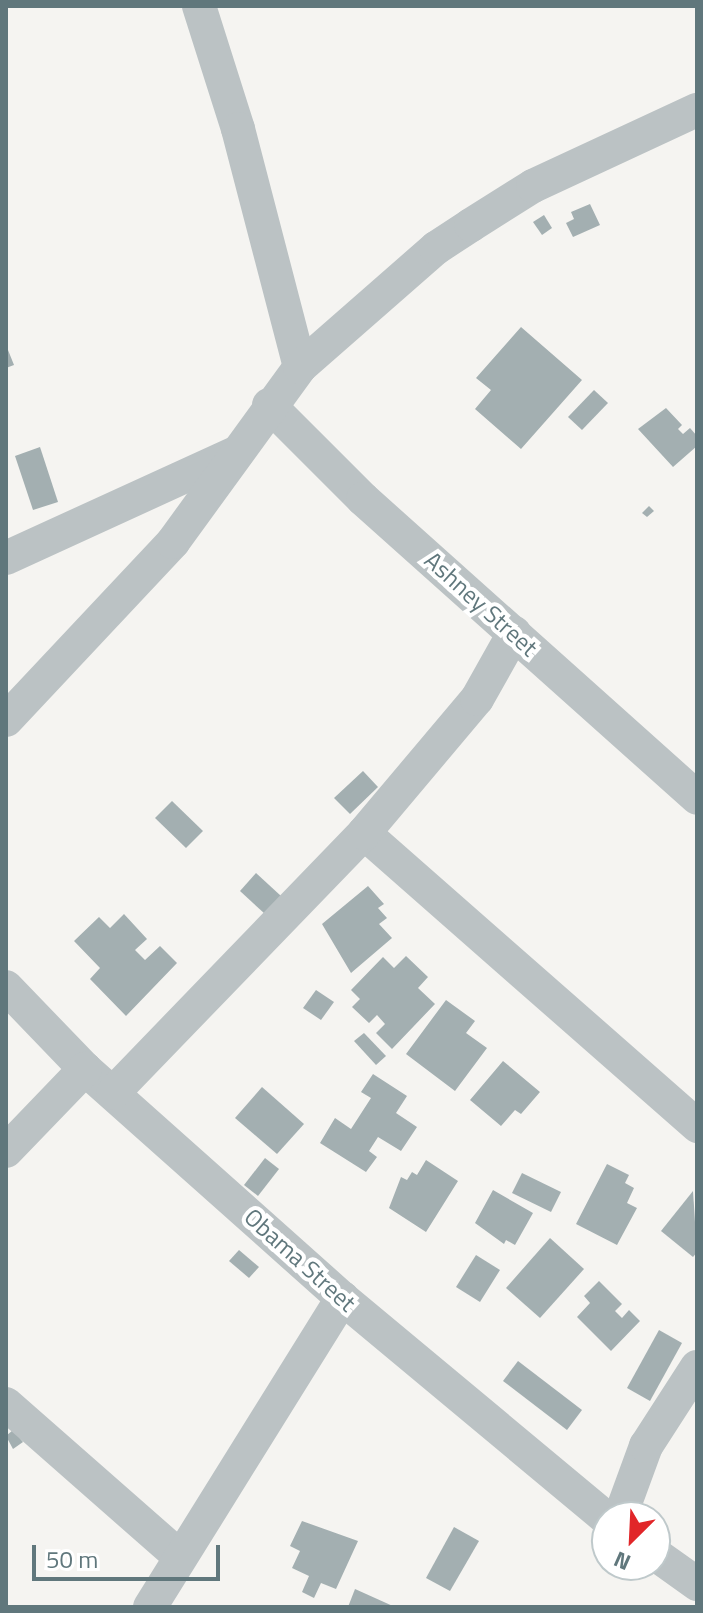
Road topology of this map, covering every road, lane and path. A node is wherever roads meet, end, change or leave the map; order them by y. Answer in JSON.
{"nodes":[{"id":1,"x":199,"y":6,"type":"edge"},
{"id":2,"x":697,"y":110,"type":"edge"},
{"id":3,"x":300,"y":367,"type":"junction"},
{"id":4,"x":269,"y":405,"type":"junction"},
{"id":5,"x":240,"y":451,"type":"junction"},
{"id":6,"x":6,"y":558,"type":"edge"},
{"id":7,"x":514,"y":633,"type":"junction"},
{"id":8,"x":6,"y":720,"type":"edge"},
{"id":9,"x":697,"y":798,"type":"edge"},
{"id":10,"x":364,"y":833,"type":"junction"},
{"id":11,"x":6,"y":987,"type":"edge"},
{"id":12,"x":85,"y":1069,"type":"junction"},
{"id":13,"x":113,"y":1093,"type":"junction"},
{"id":14,"x":697,"y":1126,"type":"edge"},
{"id":15,"x":6,"y":1151,"type":"edge"},
{"id":16,"x":342,"y":1298,"type":"junction"},
{"id":17,"x":697,"y":1367,"type":"edge"},
{"id":18,"x":6,"y":1404,"type":"edge"},
{"id":19,"x":626,"y":1501,"type":"edge"},
{"id":20,"x":591,"y":1506,"type":"edge"},
{"id":21,"x":179,"y":1556,"type":"junction"},
{"id":22,"x":671,"y":1565,"type":"edge"},
{"id":23,"x":697,"y":1584,"type":"edge"},
{"id":24,"x":150,"y":1607,"type":"edge"}],
"edges":[{"from":1,"to":3,"type":"street"},
{"from":2,"to":3,"type":"street"},
{"from":3,"to":4,"type":"street"},
{"from":4,"to":5,"type":"street"},
{"from":4,"to":7,"type":"street","name":"Ashney Street"},
{"from":5,"to":6,"type":"street"},
{"from":5,"to":8,"type":"street"},
{"from":7,"to":9,"type":"street","name":"Ashney Street"},
{"from":7,"to":10,"type":"street"},
{"from":10,"to":13,"type":"street"},
{"from":10,"to":14,"type":"street"},
{"from":11,"to":12,"type":"street","name":"Obama Street"},
{"from":12,"to":13,"type":"street","name":"Obama Street"},
{"from":12,"to":15,"type":"street"},
{"from":13,"to":16,"type":"street","name":"Obama Street"},
{"from":16,"to":20,"type":"street","name":"Obama Street"},
{"from":16,"to":21,"type":"street"},
{"from":17,"to":19,"type":"street"},
{"from":18,"to":21,"type":"street"},
{"from":21,"to":24,"type":"street"},
{"from":22,"to":23,"type":"street"}]}
